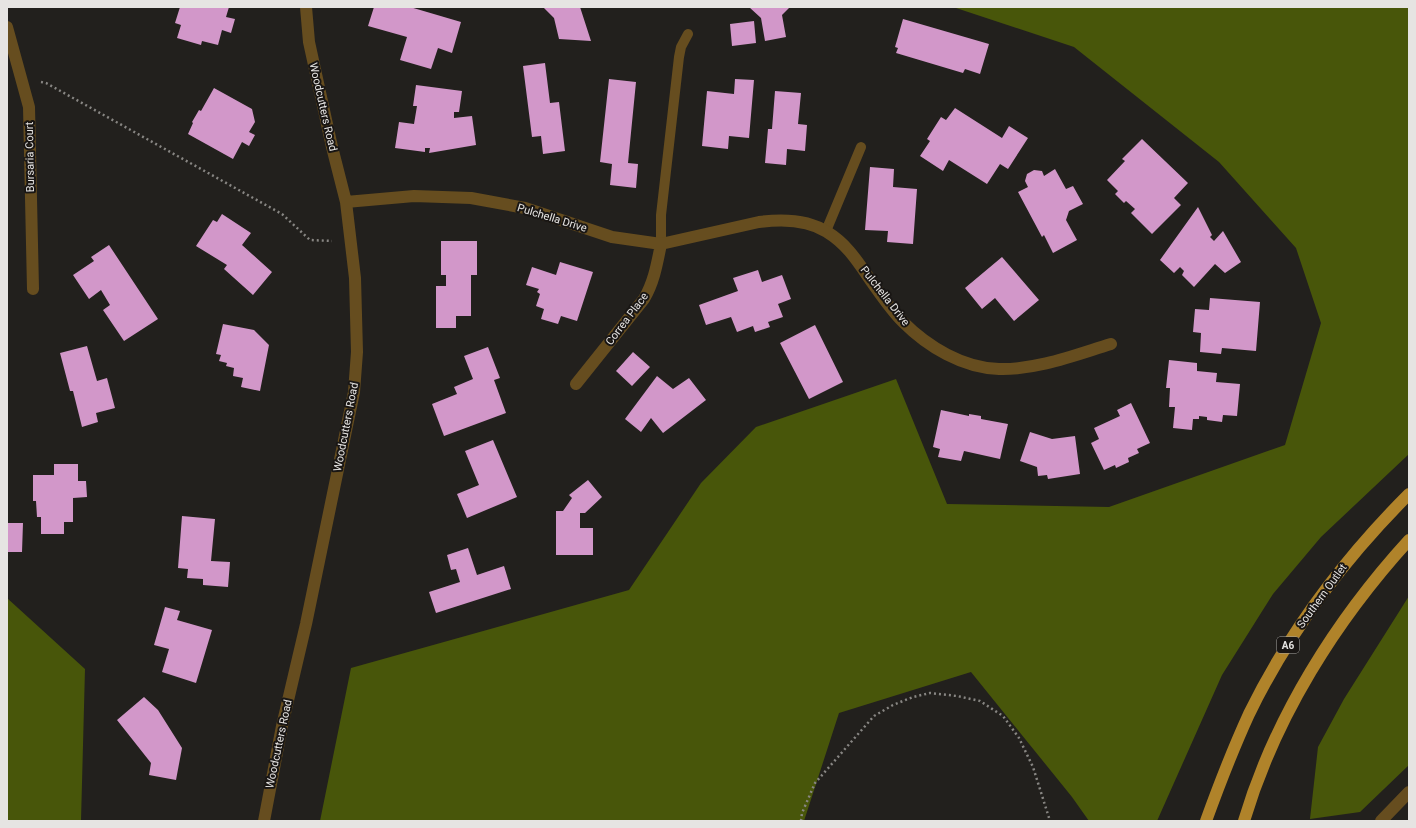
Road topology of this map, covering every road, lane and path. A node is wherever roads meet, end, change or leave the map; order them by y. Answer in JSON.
{"nodes":[{"id":1,"x":306,"y":7,"type":"edge"},
{"id":2,"x":7,"y":27,"type":"edge"},
{"id":3,"x":688,"y":34,"type":"dead end"},
{"id":4,"x":21,"y":76,"type":"junction"},
{"id":5,"x":861,"y":147,"type":"dead end"},
{"id":6,"x":346,"y":202,"type":"junction"},
{"id":7,"x":826,"y":231,"type":"junction"},
{"id":8,"x":310,"y":240,"type":"dead end"},
{"id":9,"x":661,"y":244,"type":"junction"},
{"id":10,"x":33,"y":289,"type":"dead end"},
{"id":11,"x":1111,"y":344,"type":"dead end"},
{"id":12,"x":576,"y":384,"type":"dead end"},
{"id":13,"x":1409,"y":494,"type":"edge"},
{"id":14,"x":1409,"y":540,"type":"edge"},
{"id":15,"x":1409,"y":792,"type":"edge"},
{"id":16,"x":264,"y":821,"type":"edge"},
{"id":17,"x":801,"y":821,"type":"edge"},
{"id":18,"x":1050,"y":821,"type":"edge"},
{"id":19,"x":1206,"y":821,"type":"edge"},
{"id":20,"x":1244,"y":821,"type":"edge"},
{"id":21,"x":1381,"y":821,"type":"edge"}],
"edges":[{"from":1,"to":6,"type":"street","name":"Woodcutters Road"},
{"from":2,"to":4,"type":"street","name":"Bursaria Court"},
{"from":3,"to":9,"type":"lane"},
{"from":4,"to":8,"type":"path"},
{"from":4,"to":10,"type":"street","name":"Bursaria Court"},
{"from":5,"to":7,"type":"lane"},
{"from":6,"to":9,"type":"street","name":"Pulchella Drive"},
{"from":6,"to":16,"type":"street","name":"Woodcutters Road"},
{"from":7,"to":9,"type":"street","name":"Pulchella Drive"},
{"from":7,"to":11,"type":"street","name":"Pulchella Drive"},
{"from":9,"to":12,"type":"street","name":"Correa Place"},
{"from":13,"to":19,"type":"highway","name":"Southern Outlet","number":"A6"},
{"from":14,"to":20,"type":"highway"},
{"from":15,"to":21,"type":"street"},
{"from":17,"to":18,"type":"path"}]}
